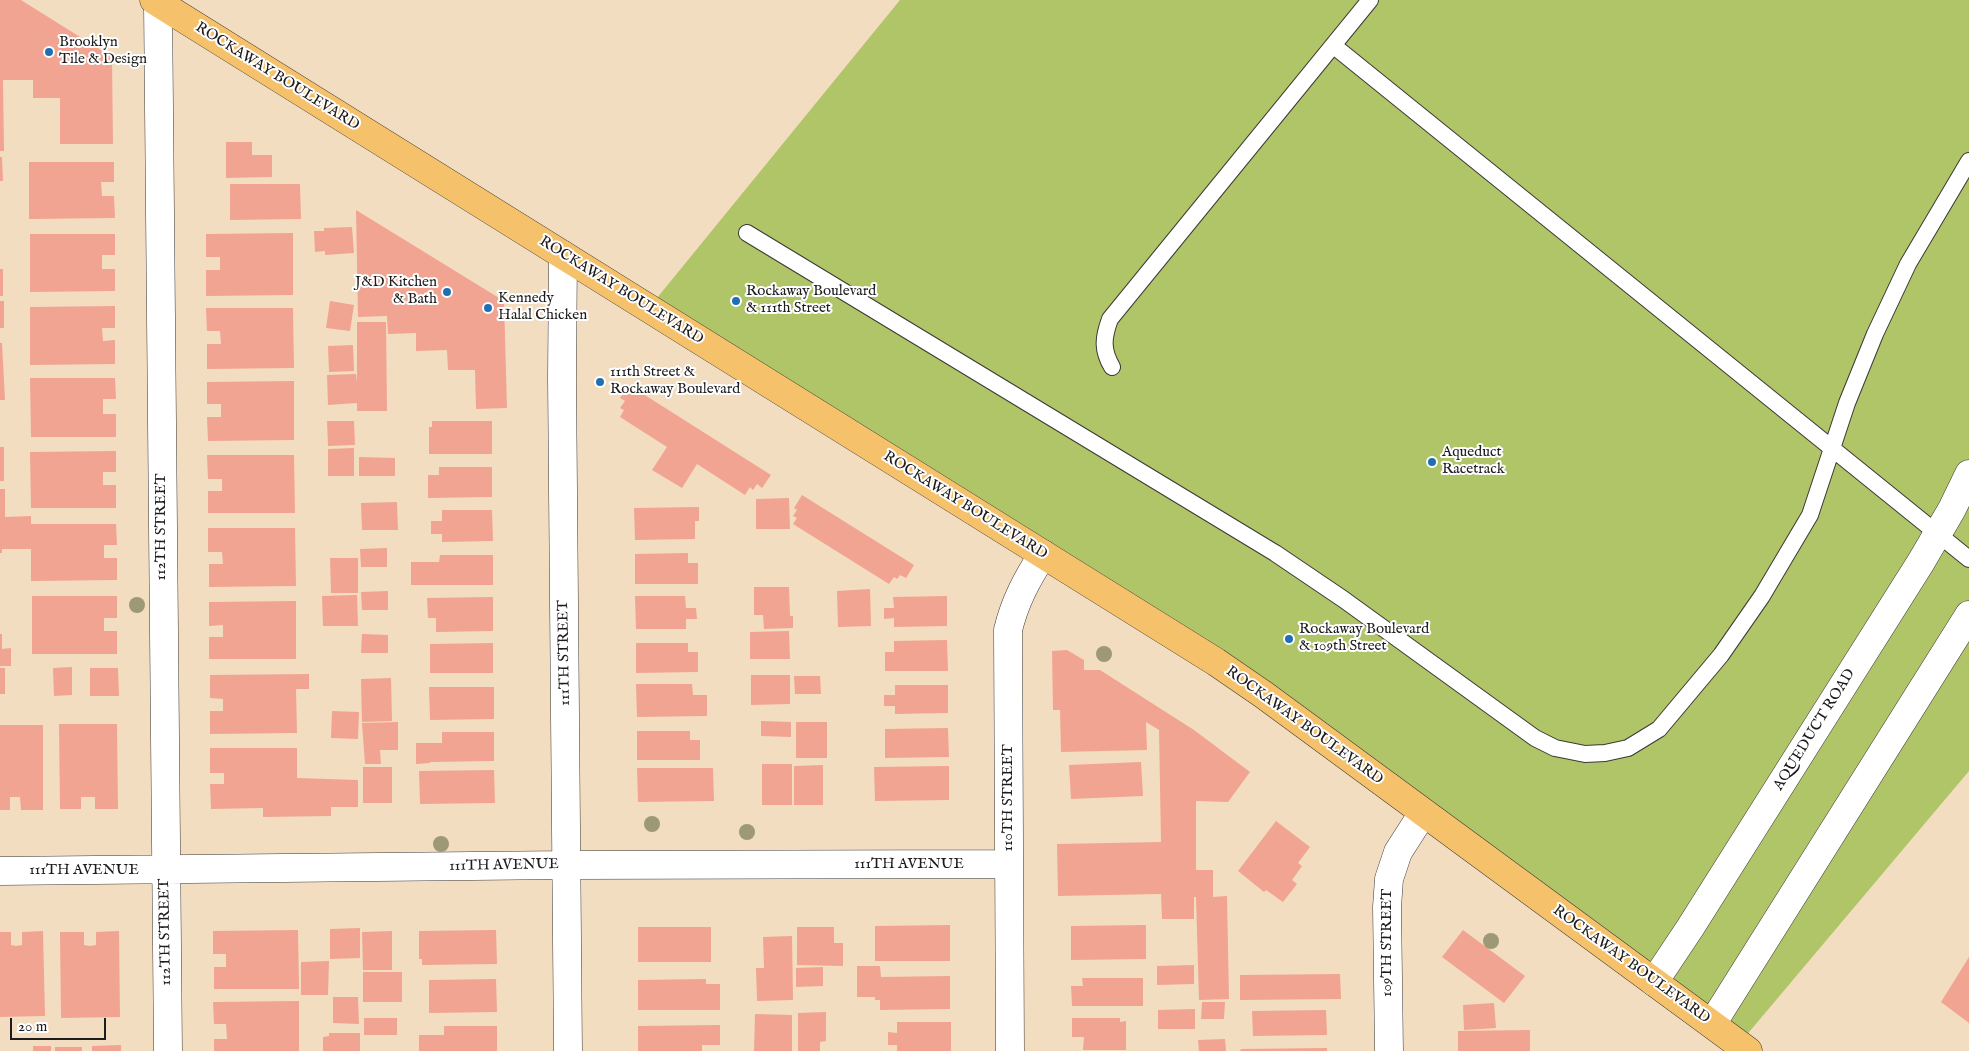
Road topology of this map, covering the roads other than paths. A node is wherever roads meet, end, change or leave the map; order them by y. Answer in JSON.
{"nodes":[{"id":1,"x":1370,"y":0,"type":"edge"},
{"id":2,"x":156,"y":1,"type":"edge"},
{"id":3,"x":1334,"y":46,"type":"junction"},
{"id":4,"x":1969,"y":161,"type":"edge"},
{"id":5,"x":747,"y":233,"type":"dead end"},
{"id":6,"x":563,"y":255,"type":"junction"},
{"id":7,"x":1112,"y":366,"type":"dead end"},
{"id":8,"x":1832,"y":449,"type":"junction"},
{"id":9,"x":1969,"y":474,"type":"edge"},
{"id":10,"x":1938,"y":534,"type":"junction"},
{"id":11,"x":1043,"y":554,"type":"junction"},
{"id":12,"x":1969,"y":560,"type":"edge"},
{"id":13,"x":1969,"y":615,"type":"edge"},
{"id":14,"x":1423,"y":813,"type":"junction"},
{"id":15,"x":1009,"y":864,"type":"junction"},
{"id":16,"x":567,"y":865,"type":"junction"},
{"id":17,"x":165,"y":870,"type":"junction"},
{"id":18,"x":0,"y":871,"type":"edge"},
{"id":19,"x":1654,"y":982,"type":"junction"},
{"id":20,"x":1712,"y":1024,"type":"junction"},
{"id":21,"x":168,"y":1051,"type":"edge"},
{"id":22,"x":568,"y":1051,"type":"edge"},
{"id":23,"x":1010,"y":1051,"type":"edge"},
{"id":24,"x":1389,"y":1051,"type":"edge"},
{"id":25,"x":1748,"y":1051,"type":"edge"}],
"edges":[{"from":1,"to":3,"type":"lane"},
{"from":2,"to":6,"type":"main road","name":"ROCKAWAY BOULEVARD"},
{"from":2,"to":17,"type":"street","name":"112TH STREET"},
{"from":3,"to":7,"type":"lane"},
{"from":3,"to":8,"type":"lane"},
{"from":4,"to":8,"type":"lane"},
{"from":5,"to":8,"type":"lane"},
{"from":6,"to":11,"type":"main road","name":"ROCKAWAY BOULEVARD"},
{"from":6,"to":16,"type":"street","name":"111TH STREET"},
{"from":8,"to":10,"type":"lane"},
{"from":9,"to":10,"type":"street","name":"AQUEDUCT ROAD"},
{"from":10,"to":12,"type":"lane"},
{"from":10,"to":19,"type":"street","name":"AQUEDUCT ROAD"},
{"from":11,"to":14,"type":"main road","name":"ROCKAWAY BOULEVARD"},
{"from":11,"to":15,"type":"street","name":"110TH STREET"},
{"from":13,"to":20,"type":"street"},
{"from":14,"to":19,"type":"main road","name":"ROCKAWAY BOULEVARD"},
{"from":14,"to":24,"type":"street","name":"109TH STREET"},
{"from":15,"to":16,"type":"street","name":"111TH AVENUE"},
{"from":15,"to":23,"type":"street","name":"110TH STREET"},
{"from":16,"to":17,"type":"street","name":"111TH AVENUE"},
{"from":16,"to":22,"type":"street","name":"111TH STREET"},
{"from":17,"to":18,"type":"street","name":"111TH AVENUE"},
{"from":17,"to":21,"type":"street","name":"112TH STREET"},
{"from":19,"to":20,"type":"main road","name":"ROCKAWAY BOULEVARD"},
{"from":20,"to":25,"type":"main road","name":"ROCKAWAY BOULEVARD"}]}
